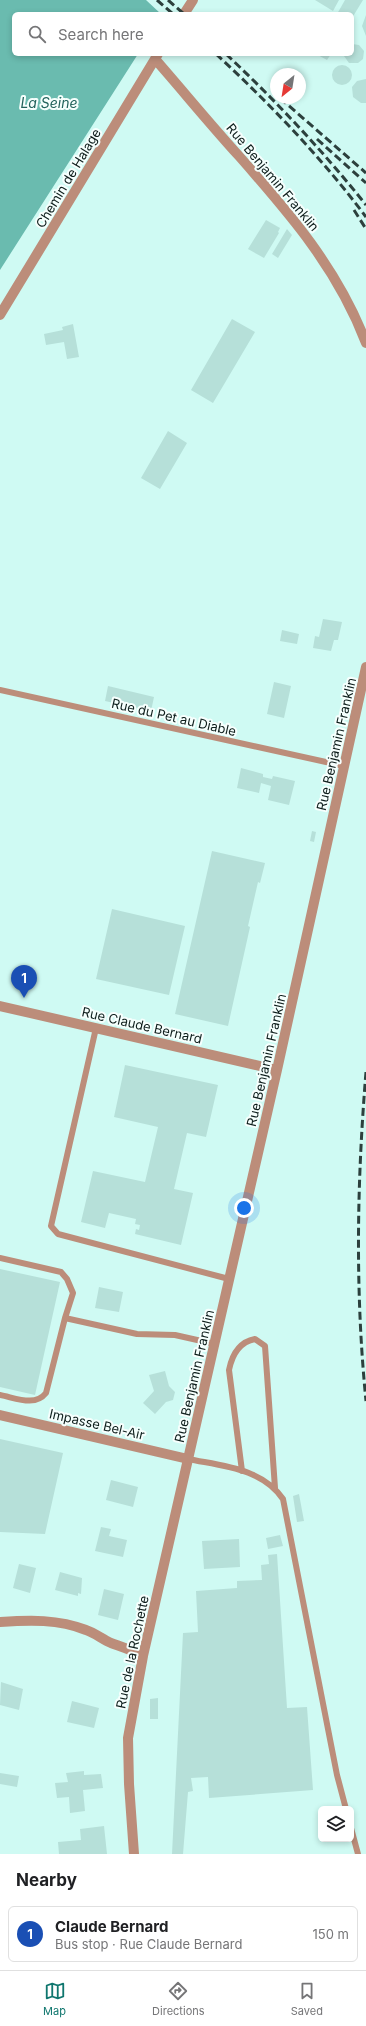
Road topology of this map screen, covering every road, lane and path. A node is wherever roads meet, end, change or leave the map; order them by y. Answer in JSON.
{"nodes":[{"id":1,"x":193,"y":0,"type":"edge"},
{"id":2,"x":185,"y":12,"type":"edge"},
{"id":3,"x":156,"y":57,"type":"edge"},
{"id":4,"x":0,"y":316,"type":"edge"},
{"id":5,"x":366,"y":343,"type":"edge"},
{"id":6,"x":366,"y":667,"type":"edge"},
{"id":7,"x":0,"y":690,"type":"edge"},
{"id":8,"x":344,"y":766,"type":"junction"},
{"id":9,"x":0,"y":1006,"type":"edge"},
{"id":10,"x":96,"y":1028,"type":"junction"},
{"id":11,"x":277,"y":1070,"type":"junction"},
{"id":12,"x":0,"y":1258,"type":"edge"},
{"id":13,"x":229,"y":1279,"type":"junction"},
{"id":14,"x":65,"y":1318,"type":"junction"},
{"id":15,"x":215,"y":1344,"type":"junction"},
{"id":16,"x":0,"y":1395,"type":"edge"},
{"id":17,"x":0,"y":1415,"type":"edge"},
{"id":18,"x":188,"y":1459,"type":"junction"},
{"id":19,"x":242,"y":1471,"type":"junction"},
{"id":20,"x":275,"y":1488,"type":"junction"},
{"id":21,"x":0,"y":1622,"type":"edge"},
{"id":22,"x":143,"y":1656,"type":"junction"},
{"id":23,"x":345,"y":1806,"type":"edge"},
{"id":24,"x":354,"y":1839,"type":"edge"},
{"id":25,"x":134,"y":1854,"type":"edge"},
{"id":26,"x":358,"y":1854,"type":"edge"}],
"edges":[{"from":1,"to":2,"type":"street"},
{"from":3,"to":4,"type":"street","name":"Chemin de Halage"},
{"from":3,"to":5,"type":"street","name":"Rue Benjamin Franklin"},
{"from":6,"to":8,"type":"street","name":"Rue Benjamin Franklin"},
{"from":7,"to":8,"type":"lane","name":"Rue du Pet au Diable"},
{"from":8,"to":11,"type":"street","name":"Rue Benjamin Franklin"},
{"from":9,"to":10,"type":"street","name":"Rue Claude Bernard"},
{"from":10,"to":11,"type":"street","name":"Rue Claude Bernard"},
{"from":10,"to":13,"type":"lane"},
{"from":11,"to":13,"type":"street","name":"Rue Benjamin Franklin"},
{"from":12,"to":14,"type":"lane"},
{"from":13,"to":15,"type":"street","name":"Rue Benjamin Franklin"},
{"from":14,"to":15,"type":"lane"},
{"from":14,"to":16,"type":"lane"},
{"from":15,"to":18,"type":"street","name":"Rue Benjamin Franklin"},
{"from":17,"to":18,"type":"street","name":"Impasse Bel-Air"},
{"from":18,"to":19,"type":"lane"},
{"from":18,"to":22,"type":"street","name":"Rue de la Rochette"},
{"from":19,"to":20,"type":"lane"},
{"from":19,"to":20,"type":"lane"},
{"from":20,"to":23,"type":"lane"},
{"from":21,"to":22,"type":"street"},
{"from":22,"to":25,"type":"street","name":"Rue de la Rochette"},
{"from":24,"to":26,"type":"lane"}]}
